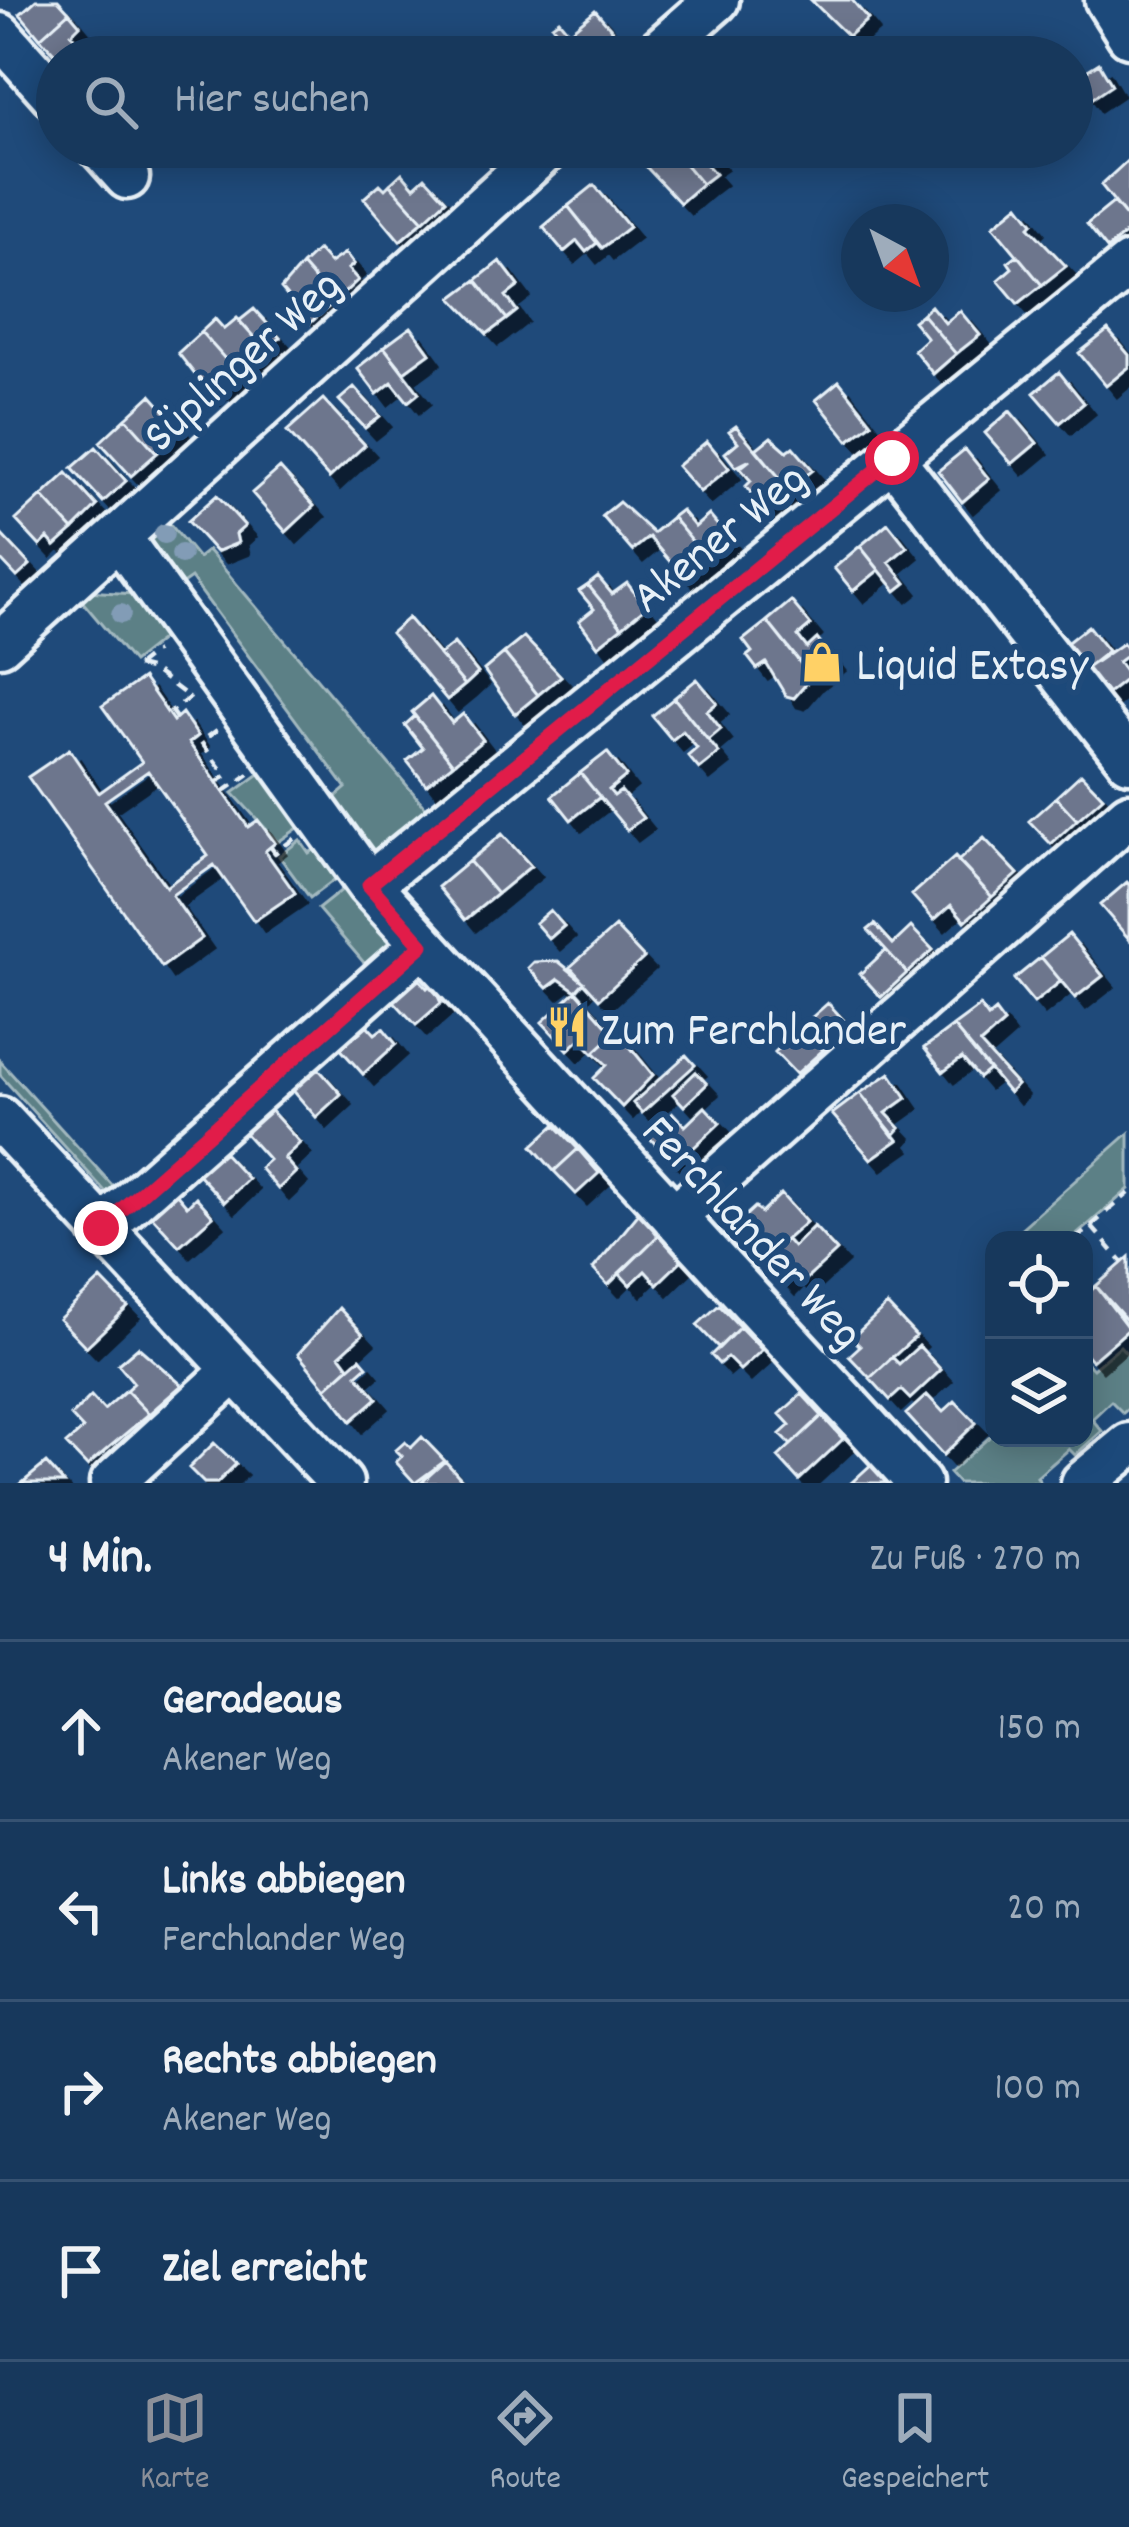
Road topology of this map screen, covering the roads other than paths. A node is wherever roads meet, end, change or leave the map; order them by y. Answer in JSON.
{"nodes":[{"id":1,"x":717,"y":0,"type":"edge"},
{"id":2,"x":0,"y":35,"type":"edge"},
{"id":3,"x":676,"y":36,"type":"edge"},
{"id":4,"x":36,"y":75,"type":"edge"},
{"id":5,"x":527,"y":168,"type":"edge"},
{"id":6,"x":1129,"y":265,"type":"edge"},
{"id":7,"x":892,"y":458,"type":"junction"},
{"id":8,"x":118,"y":537,"type":"junction"},
{"id":9,"x":0,"y":644,"type":"edge"},
{"id":10,"x":1129,"y":760,"type":"edge"},
{"id":11,"x":1129,"y":814,"type":"edge"},
{"id":12,"x":369,"y":885,"type":"junction"},
{"id":13,"x":422,"y":945,"type":"junction"},
{"id":14,"x":0,"y":1119,"type":"edge"},
{"id":15,"x":674,"y":1217,"type":"junction"},
{"id":16,"x":101,"y":1228,"type":"junction"},
{"id":17,"x":235,"y":1370,"type":"junction"},
{"id":18,"x":1129,"y":1445,"type":"edge"},
{"id":19,"x":112,"y":1483,"type":"edge"},
{"id":20,"x":341,"y":1483,"type":"edge"},
{"id":21,"x":919,"y":1483,"type":"edge"},
{"id":22,"x":1083,"y":1483,"type":"edge"}],
"edges":[{"from":1,"to":3,"type":"street"},
{"from":2,"to":4,"type":"street"},
{"from":5,"to":8,"type":"street","name":"Süplinger Weg"},
{"from":6,"to":7,"type":"street","name":"Akener Weg"},
{"from":7,"to":10,"type":"street"},
{"from":7,"to":12,"type":"street","name":"Akener Weg"},
{"from":8,"to":9,"type":"street","name":"Süplinger Weg"},
{"from":8,"to":12,"type":"street","name":"Ferchlander Weg"},
{"from":11,"to":15,"type":"street"},
{"from":12,"to":13,"type":"street","name":"Ferchlander Weg"},
{"from":13,"to":15,"type":"street","name":"Ferchlander Weg"},
{"from":13,"to":16,"type":"street"},
{"from":14,"to":16,"type":"street"},
{"from":15,"to":21,"type":"street","name":"Ferchlander Weg"},
{"from":16,"to":17,"type":"street"},
{"from":17,"to":19,"type":"street"},
{"from":17,"to":20,"type":"street"},
{"from":18,"to":22,"type":"street"}]}
